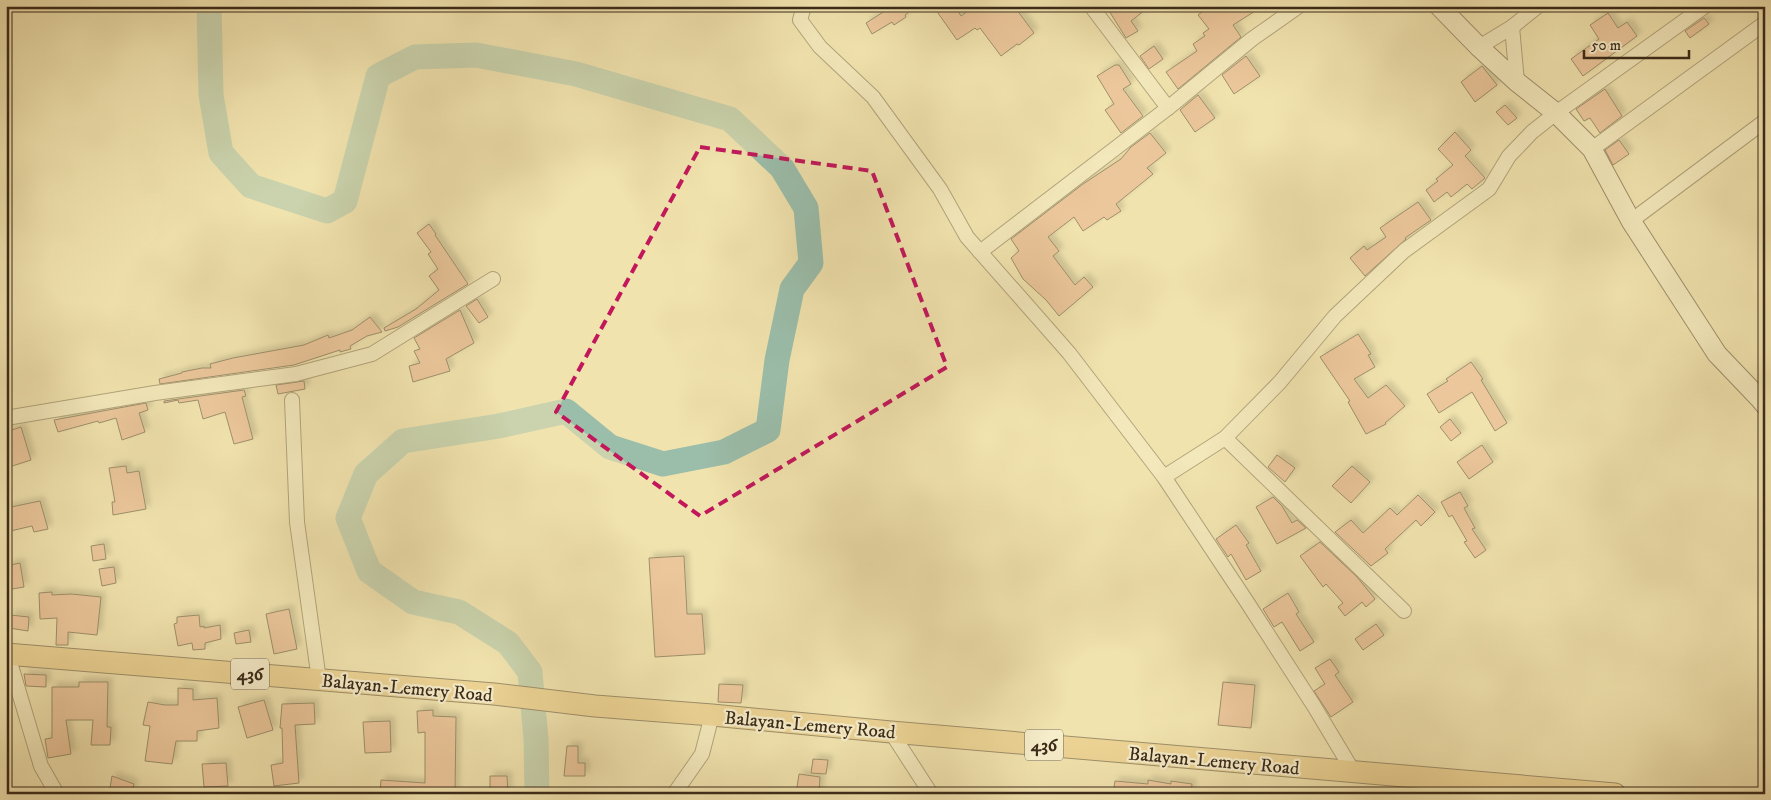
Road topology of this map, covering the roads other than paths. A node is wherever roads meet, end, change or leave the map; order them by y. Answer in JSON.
{"nodes":[{"id":1,"x":804,"y":6,"type":"edge"},
{"id":2,"x":1091,"y":6,"type":"edge"},
{"id":3,"x":1299,"y":6,"type":"edge"},
{"id":4,"x":1439,"y":6,"type":"edge"},
{"id":5,"x":1538,"y":6,"type":"edge"},
{"id":6,"x":1704,"y":6,"type":"edge"},
{"id":7,"x":1765,"y":23,"type":"edge"},
{"id":8,"x":1512,"y":27,"type":"junction"},
{"id":9,"x":1479,"y":47,"type":"junction"},
{"id":10,"x":1517,"y":82,"type":"junction"},
{"id":11,"x":1168,"y":108,"type":"junction"},
{"id":12,"x":1556,"y":113,"type":"junction"},
{"id":13,"x":1765,"y":121,"type":"edge"},
{"id":14,"x":1592,"y":149,"type":"junction"},
{"id":15,"x":1631,"y":221,"type":"junction"},
{"id":16,"x":980,"y":252,"type":"junction"},
{"id":17,"x":493,"y":279,"type":"dead end"},
{"id":18,"x":292,"y":400,"type":"dead end"},
{"id":19,"x":1765,"y":406,"type":"edge"},
{"id":20,"x":6,"y":418,"type":"edge"},
{"id":21,"x":1225,"y":438,"type":"junction"},
{"id":22,"x":1164,"y":477,"type":"junction"},
{"id":23,"x":1404,"y":611,"type":"dead end"},
{"id":24,"x":7,"y":652,"type":"edge"},
{"id":25,"x":319,"y":680,"type":"junction"},
{"id":26,"x":712,"y":714,"type":"junction"},
{"id":27,"x":891,"y":732,"type":"junction"},
{"id":28,"x":1353,"y":772,"type":"junction"},
{"id":29,"x":57,"y":794,"type":"edge"},
{"id":30,"x":674,"y":794,"type":"edge"},
{"id":31,"x":932,"y":794,"type":"edge"},
{"id":32,"x":1615,"y":794,"type":"edge"}],
"edges":[{"from":1,"to":16,"type":"street"},
{"from":2,"to":11,"type":"street"},
{"from":3,"to":11,"type":"street"},
{"from":4,"to":9,"type":"street"},
{"from":5,"to":8,"type":"street"},
{"from":6,"to":12,"type":"street"},
{"from":7,"to":14,"type":"street"},
{"from":8,"to":9,"type":"street"},
{"from":8,"to":10,"type":"street"},
{"from":9,"to":10,"type":"street"},
{"from":10,"to":12,"type":"street"},
{"from":11,"to":16,"type":"street"},
{"from":12,"to":14,"type":"street"},
{"from":12,"to":21,"type":"street"},
{"from":13,"to":15,"type":"street"},
{"from":14,"to":15,"type":"street"},
{"from":15,"to":19,"type":"street"},
{"from":16,"to":22,"type":"street"},
{"from":17,"to":20,"type":"street"},
{"from":18,"to":25,"type":"street"},
{"from":21,"to":22,"type":"street"},
{"from":21,"to":23,"type":"street"},
{"from":22,"to":28,"type":"street"},
{"from":24,"to":25,"type":"main road","name":"Balayan-Lemery Road","number":"436"},
{"from":24,"to":29,"type":"street"},
{"from":25,"to":26,"type":"main road","name":"Balayan-Lemery Road","number":"436"},
{"from":26,"to":27,"type":"main road","name":"Balayan-Lemery Road","number":"436"},
{"from":26,"to":30,"type":"street"},
{"from":27,"to":28,"type":"main road","name":"Balayan-Lemery Road","number":"436"},
{"from":27,"to":31,"type":"street"},
{"from":28,"to":32,"type":"main road","name":"Balayan-Lemery Road","number":"436"}]}
